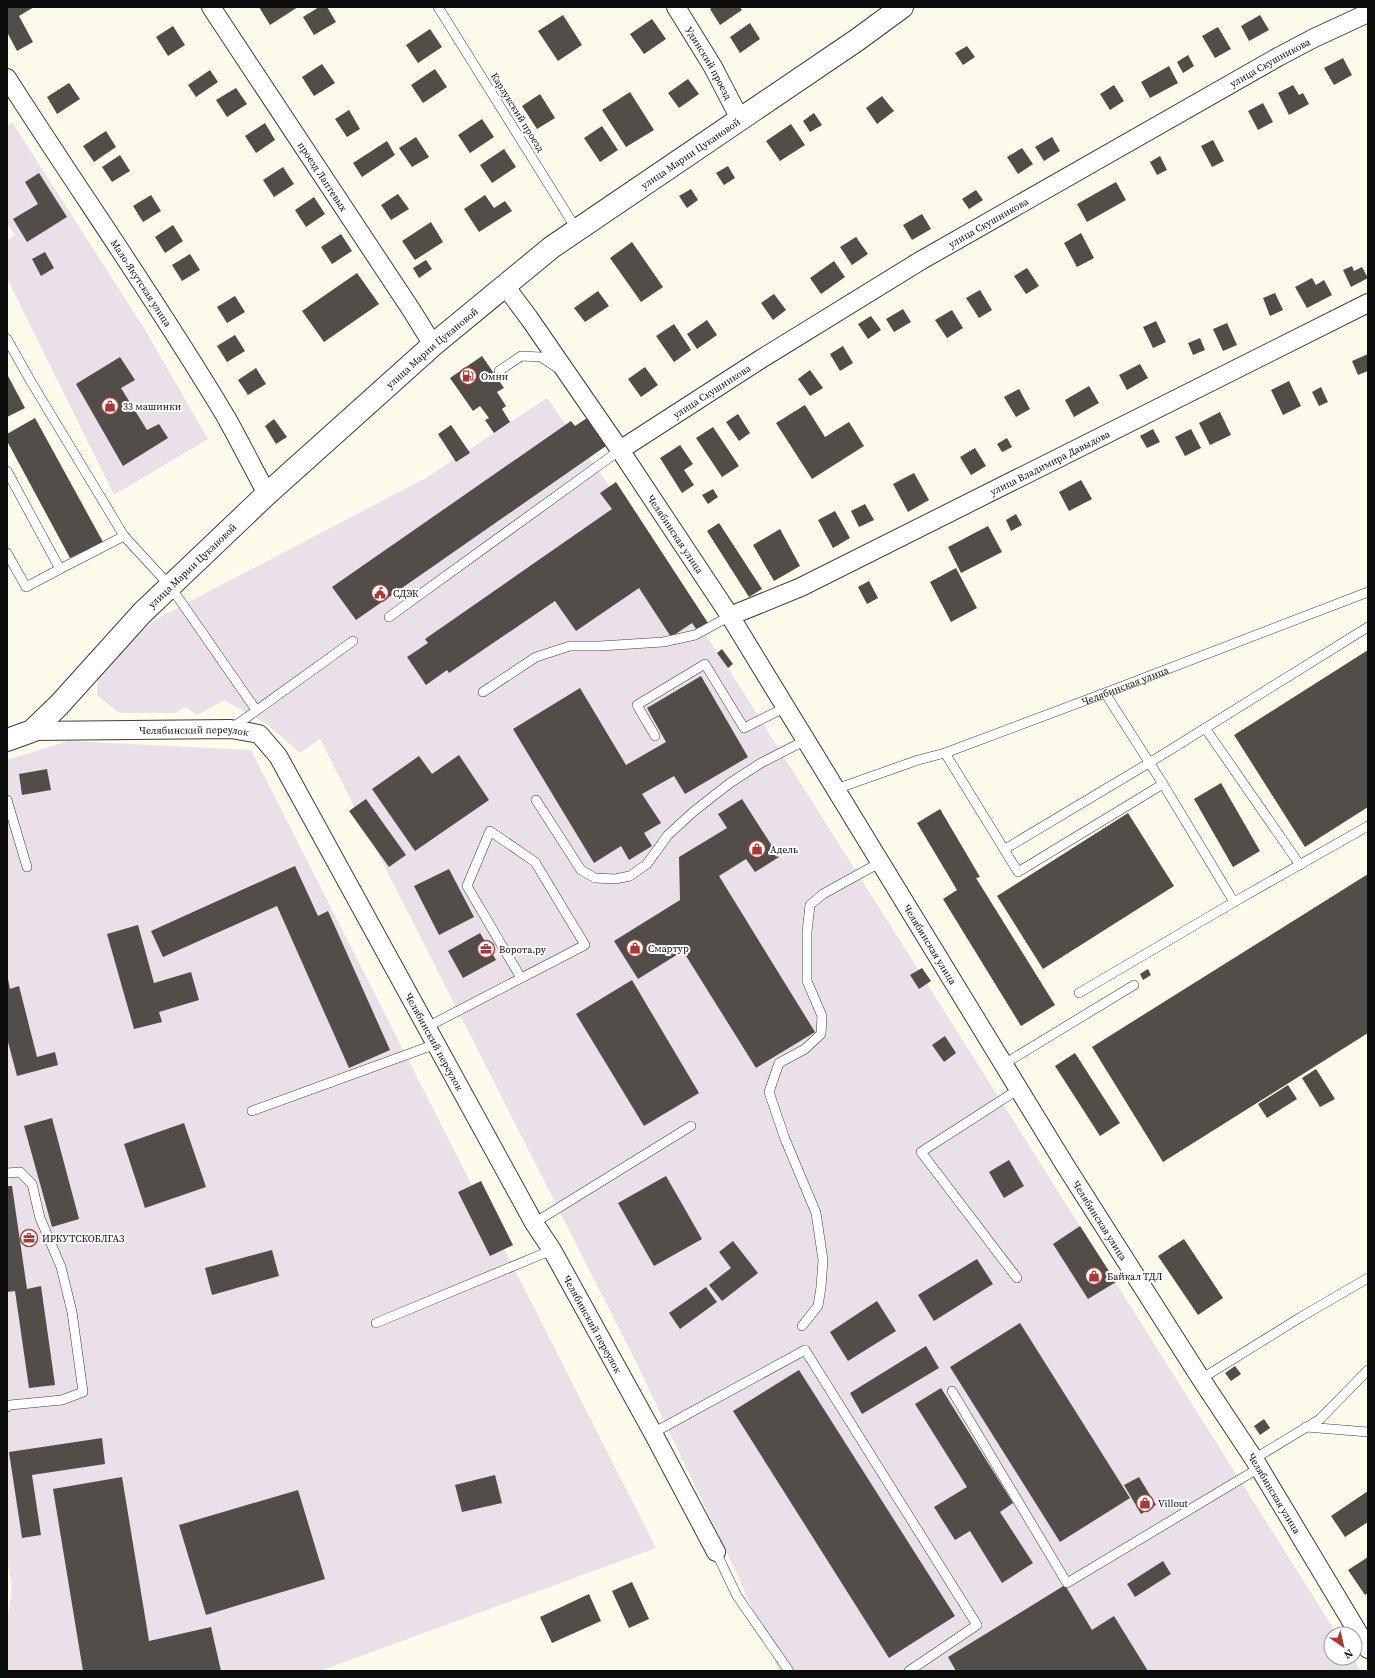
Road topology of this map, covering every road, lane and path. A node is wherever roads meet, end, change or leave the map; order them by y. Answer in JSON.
{"nodes":[{"id":1,"x":211,"y":7,"type":"edge"},
{"id":2,"x":438,"y":7,"type":"edge"},
{"id":3,"x":676,"y":7,"type":"edge"},
{"id":4,"x":902,"y":7,"type":"edge"},
{"id":5,"x":1368,"y":13,"type":"edge"},
{"id":6,"x":7,"y":78,"type":"edge"},
{"id":7,"x":740,"y":119,"type":"junction"},
{"id":8,"x":577,"y":230,"type":"junction"},
{"id":9,"x":505,"y":286,"type":"junction"},
{"id":10,"x":1368,"y":303,"type":"edge"},
{"id":11,"x":7,"y":340,"type":"edge"},
{"id":12,"x":433,"y":345,"type":"junction"},
{"id":13,"x":499,"y":371,"type":"dead end"},
{"id":14,"x":568,"y":375,"type":"junction"},
{"id":15,"x":620,"y":450,"type":"junction"},
{"id":16,"x":7,"y":471,"type":"edge"},
{"id":17,"x":267,"y":494,"type":"junction"},
{"id":18,"x":124,"y":536,"type":"junction"},
{"id":19,"x":7,"y":553,"type":"edge"},
{"id":20,"x":60,"y":569,"type":"junction"},
{"id":21,"x":170,"y":586,"type":"junction"},
{"id":22,"x":1368,"y":592,"type":"edge"},
{"id":23,"x":730,"y":616,"type":"junction"},
{"id":24,"x":389,"y":617,"type":"dead end"},
{"id":25,"x":1368,"y":627,"type":"edge"},
{"id":26,"x":354,"y":641,"type":"dead end"},
{"id":27,"x":483,"y":692,"type":"dead end"},
{"id":28,"x":1105,"y":693,"type":"junction"},
{"id":29,"x":786,"y":707,"type":"junction"},
{"id":30,"x":256,"y":710,"type":"junction"},
{"id":31,"x":1205,"y":728,"type":"junction"},
{"id":32,"x":230,"y":729,"type":"junction"},
{"id":33,"x":32,"y":731,"type":"junction"},
{"id":34,"x":655,"y":736,"type":"dead end"},
{"id":35,"x":7,"y":740,"type":"edge"},
{"id":36,"x":806,"y":740,"type":"junction"},
{"id":37,"x":945,"y":753,"type":"junction"},
{"id":38,"x":1149,"y":762,"type":"junction"},
{"id":39,"x":1163,"y":784,"type":"junction"},
{"id":40,"x":836,"y":789,"type":"junction"},
{"id":41,"x":7,"y":800,"type":"edge"},
{"id":42,"x":536,"y":800,"type":"dead end"},
{"id":43,"x":1368,"y":826,"type":"edge"},
{"id":44,"x":1005,"y":849,"type":"junction"},
{"id":45,"x":881,"y":862,"type":"junction"},
{"id":46,"x":1300,"y":865,"type":"junction"},
{"id":47,"x":27,"y":867,"type":"dead end"},
{"id":48,"x":1234,"y":902,"type":"junction"},
{"id":49,"x":521,"y":978,"type":"junction"},
{"id":50,"x":1134,"y":985,"type":"dead end"},
{"id":51,"x":1079,"y":992,"type":"dead end"},
{"id":52,"x":427,"y":1027,"type":"junction"},
{"id":53,"x":436,"y":1044,"type":"junction"},
{"id":54,"x":1004,"y":1064,"type":"junction"},
{"id":55,"x":1019,"y":1089,"type":"junction"},
{"id":56,"x":252,"y":1111,"type":"dead end"},
{"id":57,"x":691,"y":1126,"type":"dead end"},
{"id":58,"x":7,"y":1173,"type":"edge"},
{"id":59,"x":534,"y":1223,"type":"junction"},
{"id":60,"x":552,"y":1250,"type":"junction"},
{"id":61,"x":1017,"y":1278,"type":"dead end"},
{"id":62,"x":1368,"y":1278,"type":"edge"},
{"id":63,"x":376,"y":1323,"type":"dead end"},
{"id":64,"x":802,"y":1326,"type":"dead end"},
{"id":65,"x":1368,"y":1370,"type":"edge"},
{"id":66,"x":1201,"y":1379,"type":"junction"},
{"id":67,"x":952,"y":1391,"type":"dead end"},
{"id":68,"x":7,"y":1407,"type":"edge"},
{"id":69,"x":1306,"y":1427,"type":"junction"},
{"id":70,"x":1368,"y":1432,"type":"edge"},
{"id":71,"x":653,"y":1433,"type":"junction"},
{"id":72,"x":1256,"y":1464,"type":"junction"},
{"id":73,"x":716,"y":1552,"type":"joint"},
{"id":74,"x":1368,"y":1649,"type":"edge"},
{"id":75,"x":789,"y":1671,"type":"edge"},
{"id":76,"x":909,"y":1671,"type":"edge"}],
"edges":[{"from":1,"to":12,"type":"street","name":"проезд Лаптевых"},
{"from":2,"to":8,"type":"lane","name":"Карлукский проезд"},
{"from":3,"to":7,"type":"street","name":"Удинский проезд"},
{"from":4,"to":7,"type":"street","name":"улица Марии Цукановой"},
{"from":5,"to":15,"type":"street","name":"улица Скушникова"},
{"from":6,"to":17,"type":"street","name":"Мало-Якутская улица"},
{"from":7,"to":8,"type":"street","name":"улица Марии Цукановой"},
{"from":8,"to":9,"type":"street","name":"улица Марии Цукановой"},
{"from":9,"to":12,"type":"street","name":"улица Марии Цукановой"},
{"from":9,"to":14,"type":"street","name":"Челябинская улица"},
{"from":10,"to":23,"type":"street","name":"улица Владимира Давыдова"},
{"from":11,"to":18,"type":"lane"},
{"from":12,"to":17,"type":"street","name":"улица Марии Цукановой"},
{"from":13,"to":14,"type":"lane"},
{"from":14,"to":15,"type":"street","name":"Челябинская улица"},
{"from":15,"to":23,"type":"street","name":"Челябинская улица"},
{"from":15,"to":24,"type":"lane"},
{"from":16,"to":20,"type":"lane"},
{"from":17,"to":21,"type":"street","name":"улица Марии Цукановой"},
{"from":18,"to":20,"type":"lane"},
{"from":18,"to":21,"type":"lane"},
{"from":19,"to":20,"type":"lane"},
{"from":21,"to":30,"type":"lane"},
{"from":21,"to":33,"type":"street","name":"улица Марии Цукановой"},
{"from":22,"to":28,"type":"lane","name":"Челябинская улица"},
{"from":23,"to":27,"type":"lane"},
{"from":23,"to":29,"type":"street","name":"Челябинская улица"},
{"from":25,"to":31,"type":"lane"},
{"from":26,"to":30,"type":"lane"},
{"from":28,"to":37,"type":"lane","name":"Челябинская улица"},
{"from":28,"to":38,"type":"lane"},
{"from":29,"to":34,"type":"lane"},
{"from":29,"to":36,"type":"street","name":"Челябинская улица"},
{"from":30,"to":32,"type":"lane"},
{"from":31,"to":38,"type":"lane"},
{"from":31,"to":46,"type":"lane"},
{"from":32,"to":33,"type":"street","name":"Челябинский переулок"},
{"from":32,"to":52,"type":"street","name":"Челябинский переулок"},
{"from":33,"to":35,"type":"street","name":"улица Марии Цукановой"},
{"from":36,"to":40,"type":"street","name":"Челябинская улица"},
{"from":36,"to":42,"type":"lane"},
{"from":37,"to":40,"type":"lane","name":"Челябинская улица"},
{"from":37,"to":44,"type":"lane"},
{"from":38,"to":39,"type":"lane"},
{"from":38,"to":44,"type":"lane"},
{"from":39,"to":44,"type":"lane"},
{"from":39,"to":48,"type":"lane"},
{"from":40,"to":45,"type":"street","name":"Челябинская улица"},
{"from":41,"to":47,"type":"lane"},
{"from":43,"to":46,"type":"lane"},
{"from":45,"to":54,"type":"street","name":"Челябинская улица"},
{"from":45,"to":64,"type":"lane"},
{"from":46,"to":48,"type":"lane"},
{"from":48,"to":51,"type":"lane"},
{"from":49,"to":49,"type":"lane"},
{"from":49,"to":52,"type":"lane"},
{"from":50,"to":54,"type":"lane"},
{"from":52,"to":53,"type":"street","name":"Челябинский переулок"},
{"from":53,"to":56,"type":"lane"},
{"from":53,"to":59,"type":"street","name":"Челябинский переулок"},
{"from":54,"to":55,"type":"street","name":"Челябинская улица"},
{"from":55,"to":61,"type":"lane"},
{"from":55,"to":66,"type":"street","name":"Челябинская улица"},
{"from":57,"to":59,"type":"lane"},
{"from":58,"to":68,"type":"lane"},
{"from":59,"to":60,"type":"street","name":"Челябинский переулок"},
{"from":60,"to":63,"type":"lane"},
{"from":60,"to":71,"type":"street","name":"Челябинский переулок"},
{"from":62,"to":66,"type":"lane"},
{"from":65,"to":69,"type":"lane"},
{"from":66,"to":72,"type":"street","name":"Челябинская улица"},
{"from":67,"to":72,"type":"lane"},
{"from":69,"to":70,"type":"lane"},
{"from":69,"to":72,"type":"lane"},
{"from":71,"to":73,"type":"street","name":"Челябинский переулок"},
{"from":71,"to":76,"type":"lane"},
{"from":72,"to":74,"type":"street","name":"Челябинская улица"},
{"from":73,"to":75,"type":"lane"}]}
